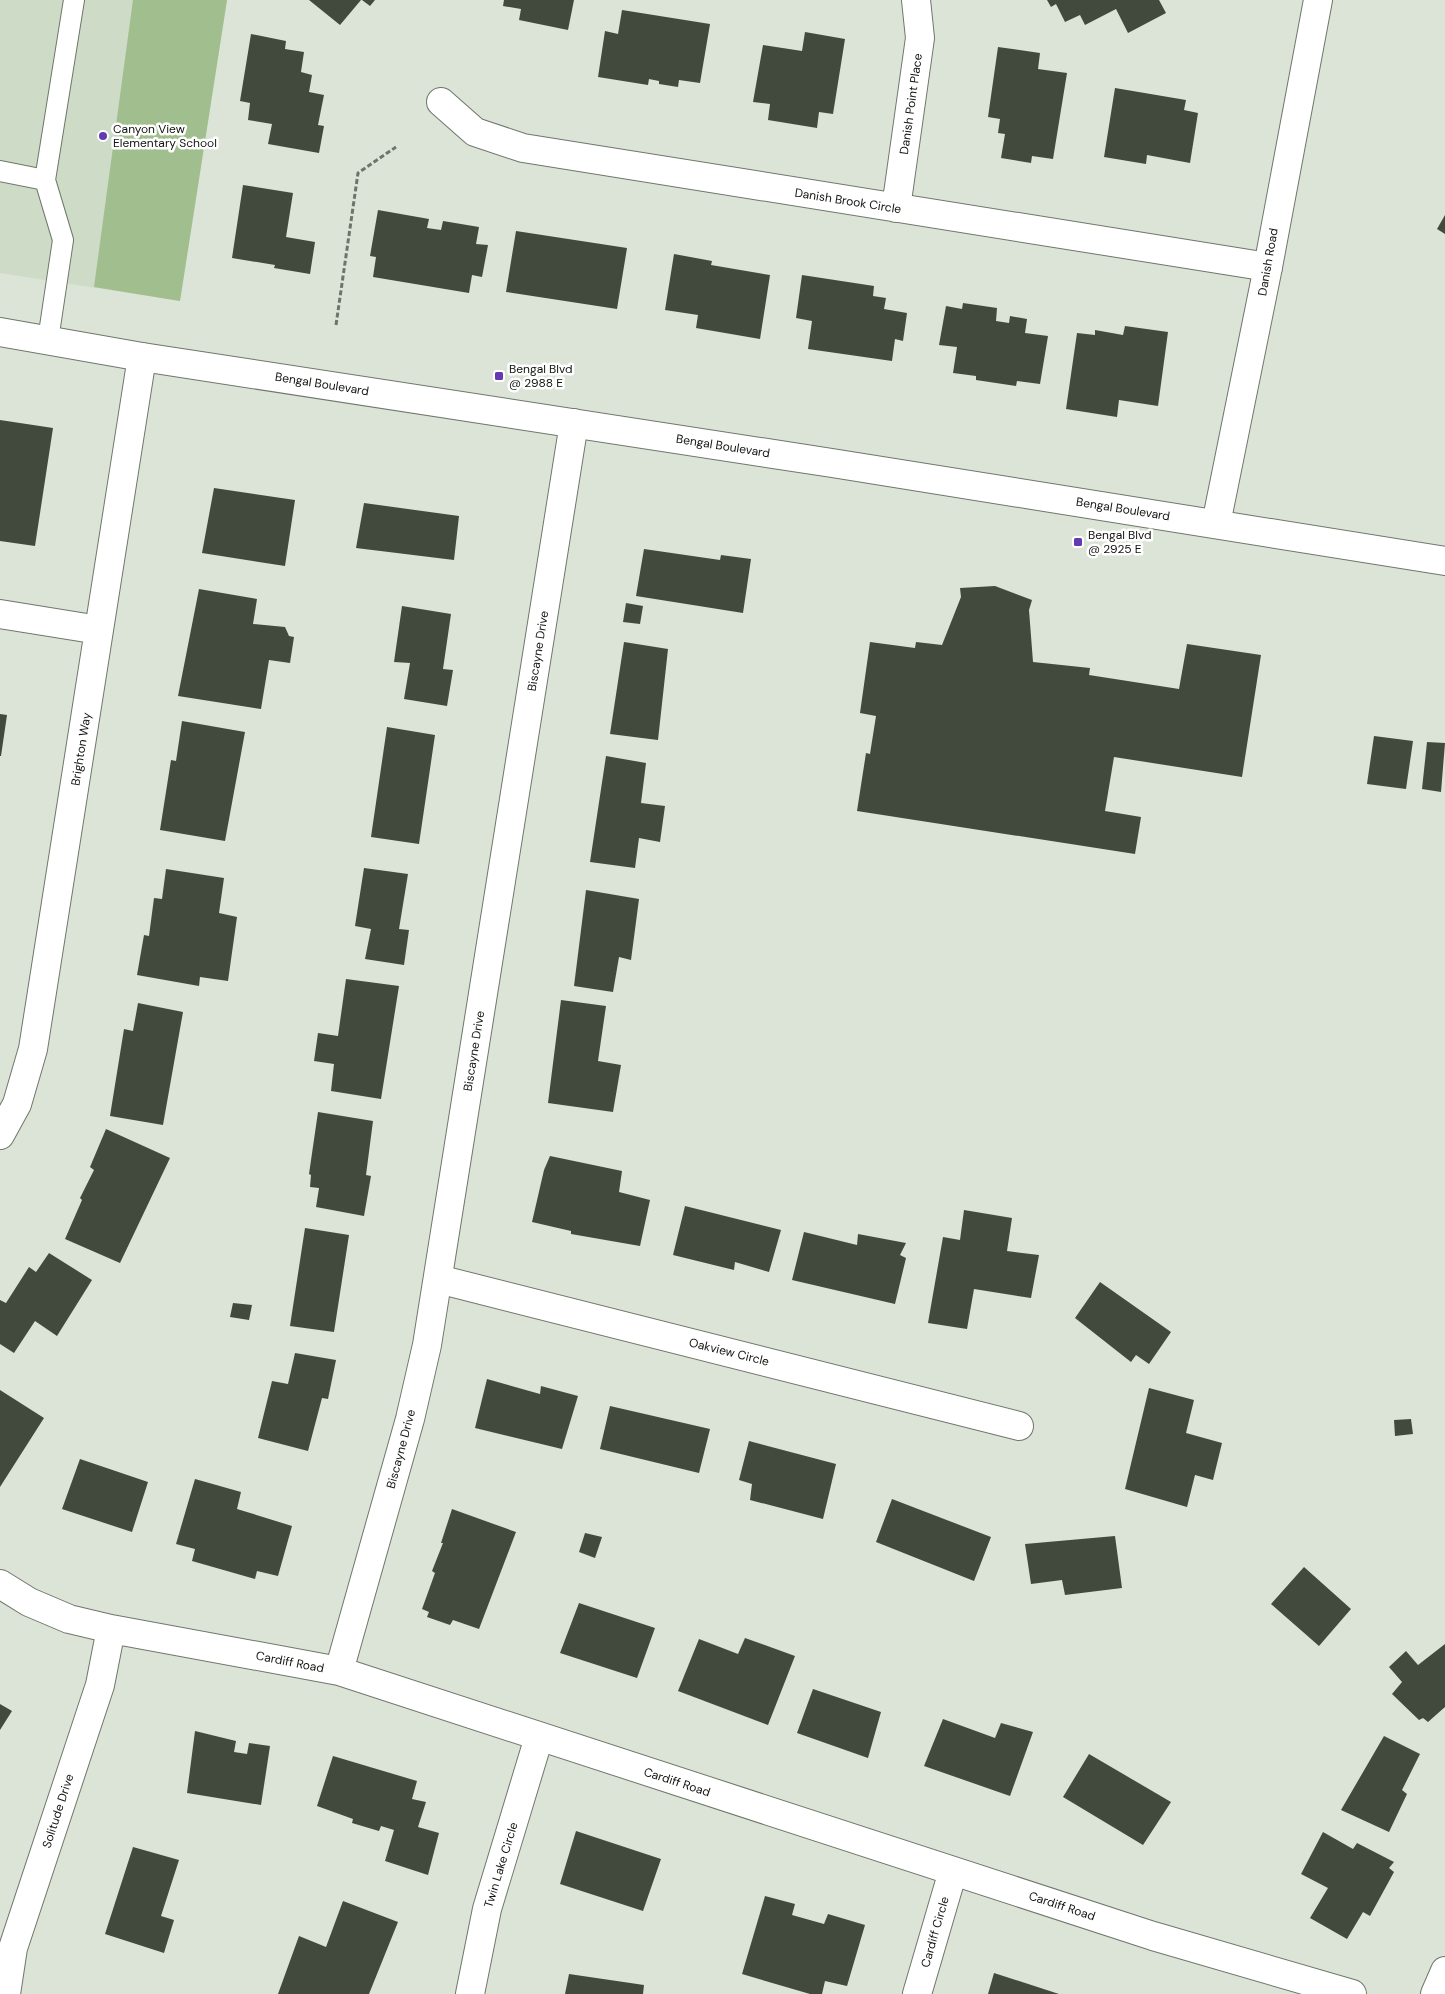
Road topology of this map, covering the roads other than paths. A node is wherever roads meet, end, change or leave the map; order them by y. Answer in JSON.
{"nodes":[{"id":1,"x":74,"y":0,"type":"edge"},
{"id":2,"x":916,"y":0,"type":"edge"},
{"id":3,"x":1318,"y":0,"type":"edge"},
{"id":4,"x":441,"y":102,"type":"dead end"},
{"id":5,"x":0,"y":171,"type":"edge"},
{"id":6,"x":45,"y":180,"type":"junction"},
{"id":7,"x":896,"y":208,"type":"junction"},
{"id":8,"x":1268,"y":267,"type":"junction"},
{"id":9,"x":0,"y":332,"type":"edge"},
{"id":10,"x":48,"y":340,"type":"junction"},
{"id":11,"x":142,"y":357,"type":"junction"},
{"id":12,"x":574,"y":423,"type":"junction"},
{"id":13,"x":1216,"y":524,"type":"junction"},
{"id":14,"x":1445,"y":561,"type":"edge"},
{"id":15,"x":0,"y":614,"type":"edge"},
{"id":16,"x":99,"y":630,"type":"junction"},
{"id":17,"x":9,"y":1099,"type":"edge"},
{"id":18,"x":0,"y":1135,"type":"edge"},
{"id":19,"x":438,"y":1279,"type":"junction"},
{"id":20,"x":1019,"y":1426,"type":"dead end"},
{"id":21,"x":0,"y":1584,"type":"edge"},
{"id":22,"x":111,"y":1629,"type":"junction"},
{"id":23,"x":339,"y":1671,"type":"junction"},
{"id":24,"x":539,"y":1737,"type":"junction"},
{"id":25,"x":953,"y":1871,"type":"junction"},
{"id":26,"x":1445,"y":1971,"type":"edge"},
{"id":27,"x":6,"y":1994,"type":"edge"},
{"id":28,"x":470,"y":1994,"type":"edge"},
{"id":29,"x":917,"y":1994,"type":"edge"},
{"id":30,"x":1352,"y":1994,"type":"edge"},
{"id":31,"x":1435,"y":1994,"type":"edge"}],
"edges":[{"from":1,"to":6,"type":"lane"},
{"from":2,"to":7,"type":"street","name":"Danish Point Place"},
{"from":3,"to":8,"type":"street","name":"Danish Road"},
{"from":4,"to":7,"type":"street","name":"Danish Brook Circle"},
{"from":5,"to":6,"type":"lane"},
{"from":6,"to":10,"type":"lane"},
{"from":7,"to":8,"type":"street","name":"Danish Brook Circle"},
{"from":8,"to":13,"type":"street","name":"Danish Road"},
{"from":9,"to":10,"type":"street","name":"Bengal Boulevard"},
{"from":10,"to":11,"type":"street","name":"Bengal Boulevard"},
{"from":11,"to":12,"type":"street","name":"Bengal Boulevard"},
{"from":11,"to":16,"type":"street","name":"Brighton Way"},
{"from":12,"to":13,"type":"street","name":"Bengal Boulevard"},
{"from":12,"to":19,"type":"street","name":"Biscayne Drive"},
{"from":13,"to":14,"type":"street","name":"Bengal Boulevard"},
{"from":15,"to":16,"type":"street"},
{"from":16,"to":17,"type":"street","name":"Brighton Way"},
{"from":17,"to":18,"type":"street","name":"Brighton Way"},
{"from":19,"to":20,"type":"street","name":"Oakview Circle"},
{"from":19,"to":23,"type":"street","name":"Biscayne Drive"},
{"from":21,"to":22,"type":"street","name":"Cardiff Road"},
{"from":22,"to":23,"type":"street","name":"Cardiff Road"},
{"from":22,"to":27,"type":"street","name":"Solitude Drive"},
{"from":23,"to":24,"type":"street","name":"Cardiff Road"},
{"from":24,"to":25,"type":"street","name":"Cardiff Road"},
{"from":24,"to":28,"type":"street","name":"Twin Lake Circle"},
{"from":25,"to":29,"type":"street","name":"Cardiff Circle"},
{"from":25,"to":30,"type":"street","name":"Cardiff Road"},
{"from":26,"to":31,"type":"street"}]}
